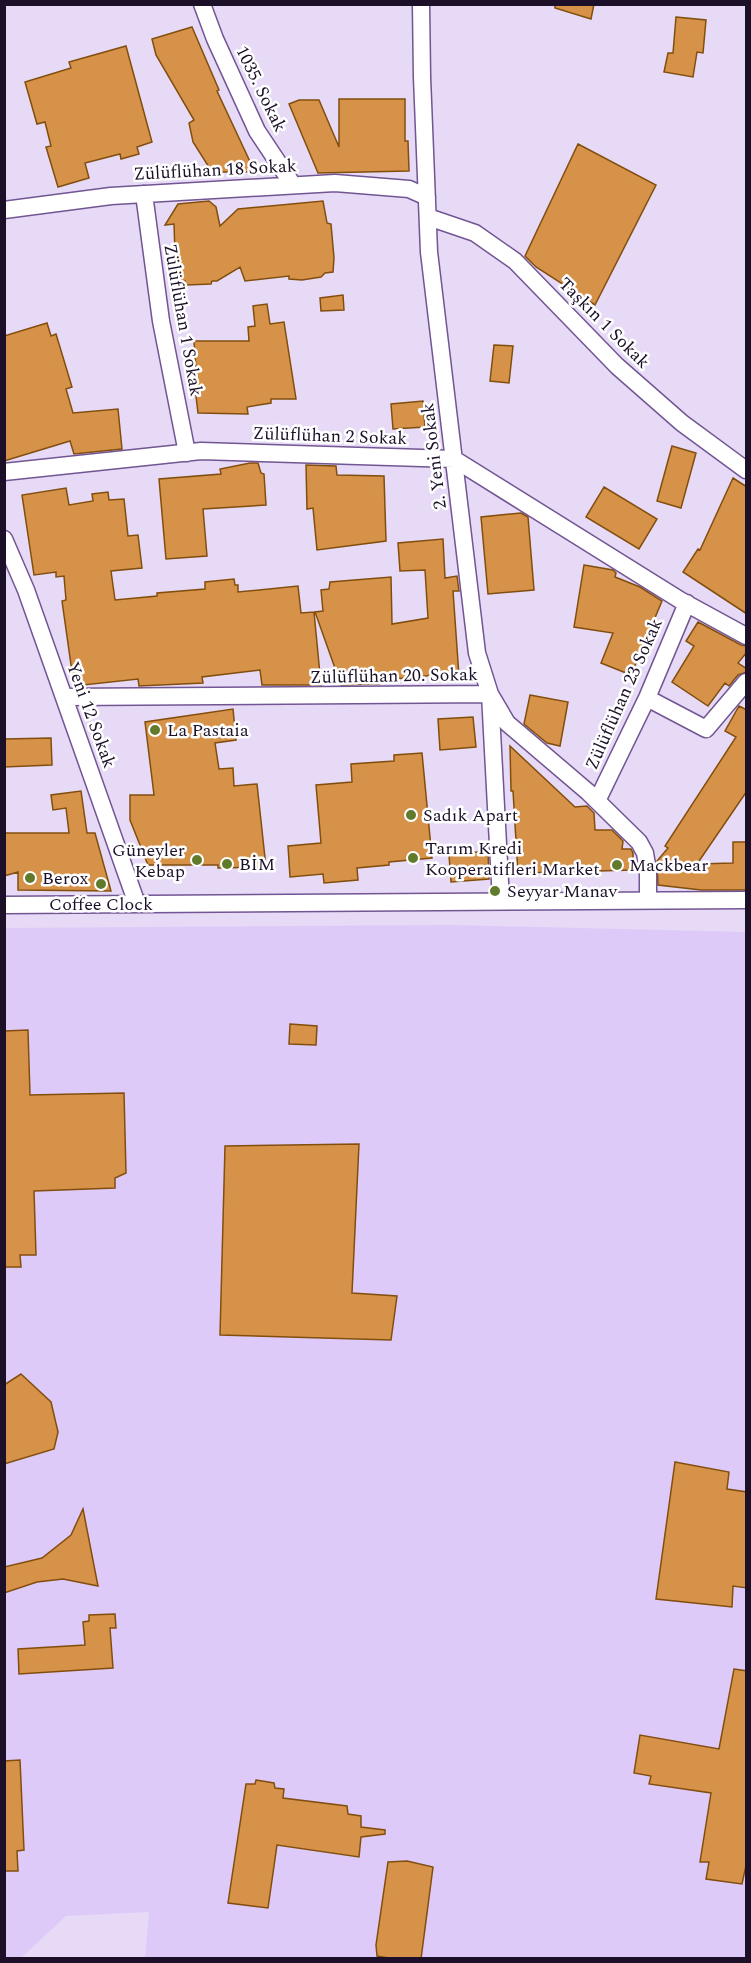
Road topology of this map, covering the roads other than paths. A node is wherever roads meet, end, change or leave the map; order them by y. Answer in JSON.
{"nodes":[{"id":1,"x":202,"y":4,"type":"edge"},
{"id":2,"x":421,"y":4,"type":"edge"},
{"id":3,"x":293,"y":185,"type":"junction"},
{"id":4,"x":144,"y":194,"type":"junction"},
{"id":5,"x":427,"y":197,"type":"junction"},
{"id":6,"x":4,"y":210,"type":"edge"},
{"id":7,"x":428,"y":217,"type":"junction"},
{"id":8,"x":187,"y":453,"type":"junction"},
{"id":9,"x":454,"y":459,"type":"junction"},
{"id":10,"x":747,"y":470,"type":"edge"},
{"id":11,"x":4,"y":472,"type":"edge"},
{"id":12,"x":4,"y":539,"type":"edge"},
{"id":13,"x":687,"y":603,"type":"junction"},
{"id":14,"x":747,"y":636,"type":"edge"},
{"id":15,"x":747,"y":682,"type":"edge"},
{"id":16,"x":490,"y":694,"type":"junction"},
{"id":17,"x":64,"y":697,"type":"junction"},
{"id":18,"x":647,"y":698,"type":"junction"},
{"id":19,"x":597,"y":801,"type":"junction"},
{"id":20,"x":648,"y":900,"type":"junction"},
{"id":21,"x":747,"y":900,"type":"edge"},
{"id":22,"x":501,"y":901,"type":"junction"},
{"id":23,"x":137,"y":904,"type":"junction"},
{"id":24,"x":4,"y":905,"type":"edge"}],
"edges":[{"from":1,"to":3,"type":"street","name":"1035. Sokak"},
{"from":2,"to":5,"type":"street","name":"2. Yeni Sokak"},
{"from":3,"to":4,"type":"street","name":"Zülüflühan 18 Sokak"},
{"from":3,"to":5,"type":"street","name":"Zülüflühan 18 Sokak"},
{"from":4,"to":6,"type":"street","name":"Zülüflühan 18 Sokak"},
{"from":4,"to":8,"type":"street","name":"Zülüflühan 1 Sokak"},
{"from":5,"to":7,"type":"street","name":"2. Yeni Sokak"},
{"from":7,"to":9,"type":"street","name":"2. Yeni Sokak"},
{"from":7,"to":10,"type":"street","name":"Taşkın 1 Sokak"},
{"from":8,"to":9,"type":"street","name":"Zülüflühan 2 Sokak"},
{"from":8,"to":11,"type":"street","name":"Zülüflühan 2 Sokak"},
{"from":9,"to":13,"type":"street","name":"Zülüflühan 2 Sokak"},
{"from":9,"to":16,"type":"street","name":"2. Yeni Sokak"},
{"from":12,"to":17,"type":"street","name":"Yeni 12 Sokak"},
{"from":13,"to":14,"type":"street","name":"Zülüflühan 2 Sokak"},
{"from":13,"to":18,"type":"street","name":"Zülüflühan 23 Sokak"},
{"from":15,"to":18,"type":"street"},
{"from":16,"to":17,"type":"street","name":"Zülüflühan 20. Sokak"},
{"from":16,"to":19,"type":"street","name":"Zülüflühan 20. Sokak"},
{"from":16,"to":22,"type":"street","name":"2. Yeni Sokak"},
{"from":17,"to":23,"type":"street","name":"Yeni 12 Sokak"},
{"from":18,"to":19,"type":"street","name":"Zülüflühan 23 Sokak"},
{"from":19,"to":20,"type":"street","name":"Zülüflühan 20. Sokak"},
{"from":20,"to":21,"type":"street"},
{"from":20,"to":22,"type":"street"},
{"from":22,"to":23,"type":"street"},
{"from":23,"to":24,"type":"street"}]}
